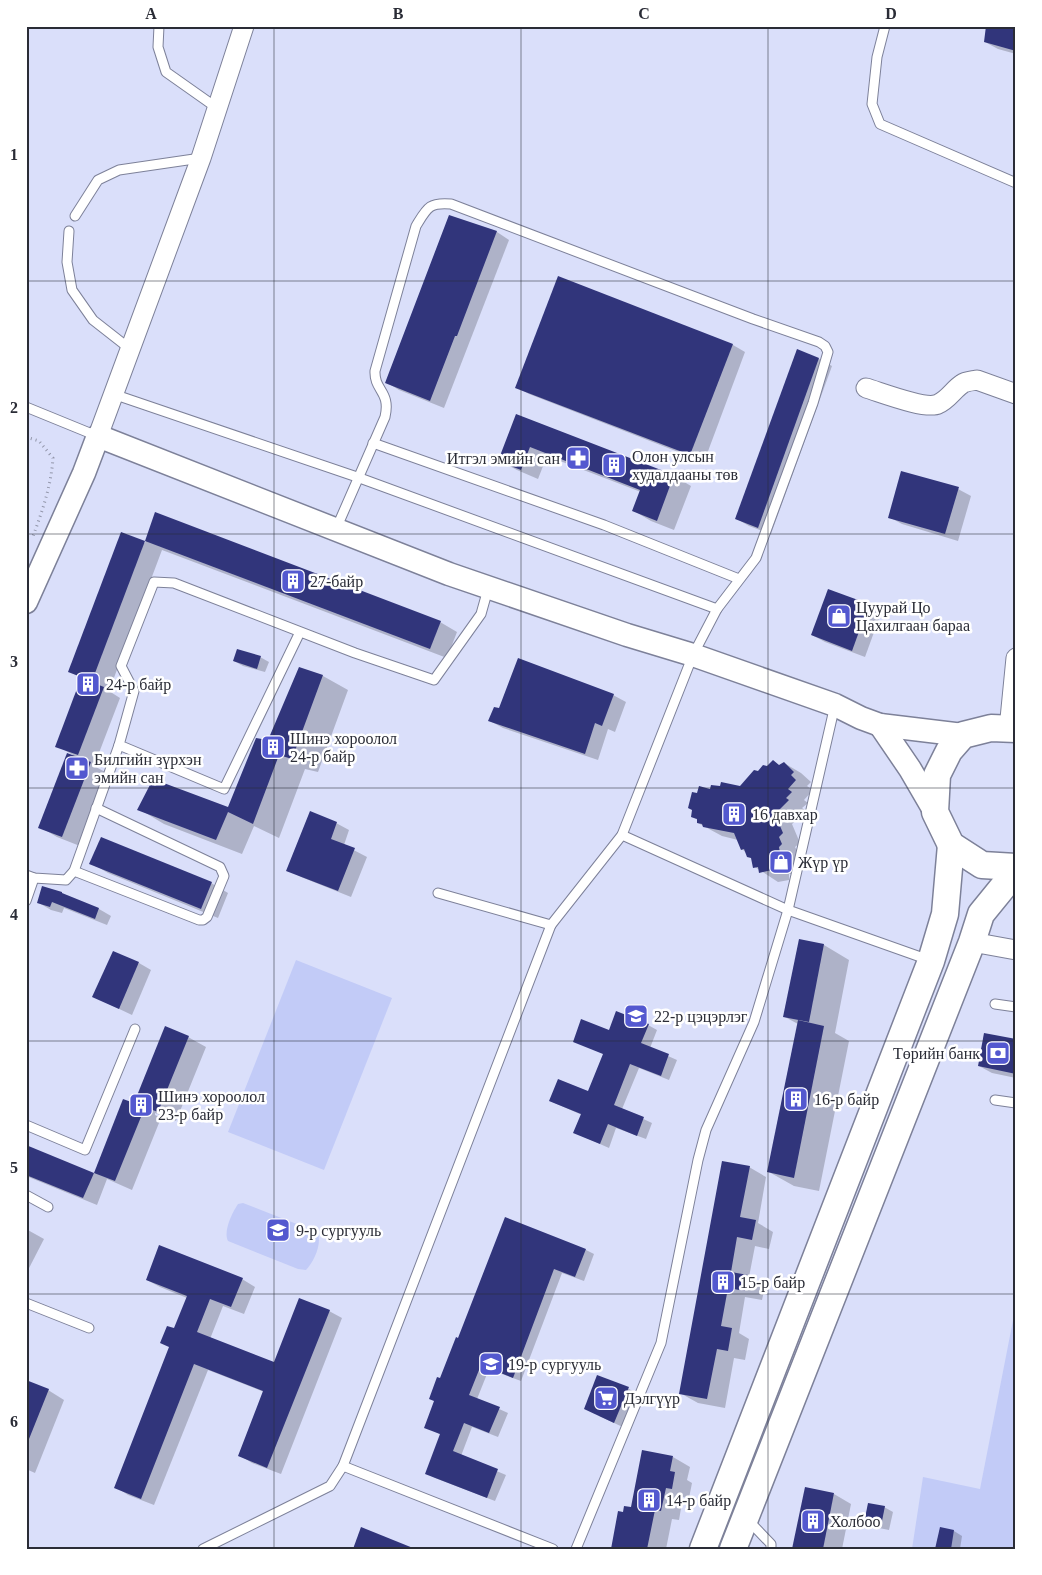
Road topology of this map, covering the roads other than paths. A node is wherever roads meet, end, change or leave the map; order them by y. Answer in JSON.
{"nodes":[{"id":1,"x":159,"y":26,"type":"edge"},
{"id":2,"x":244,"y":26,"type":"edge"},
{"id":3,"x":885,"y":26,"type":"edge"},
{"id":4,"x":217,"y":108,"type":"junction"},
{"id":5,"x":201,"y":158,"type":"junction"},
{"id":6,"x":1016,"y":183,"type":"edge"},
{"id":7,"x":75,"y":216,"type":"dead end"},
{"id":8,"x":69,"y":231,"type":"dead end"},
{"id":9,"x":130,"y":349,"type":"junction"},
{"id":10,"x":866,"y":388,"type":"dead end"},
{"id":11,"x":113,"y":394,"type":"junction"},
{"id":12,"x":1016,"y":394,"type":"edge"},
{"id":13,"x":26,"y":407,"type":"edge"},
{"id":14,"x":98,"y":436,"type":"junction"},
{"id":15,"x":373,"y":443,"type":"junction"},
{"id":16,"x":357,"y":477,"type":"junction"},
{"id":17,"x":336,"y":529,"type":"junction"},
{"id":18,"x":739,"y":579,"type":"junction"},
{"id":19,"x":488,"y":587,"type":"junction"},
{"id":20,"x":26,"y":602,"type":"edge"},
{"id":21,"x":717,"y":609,"type":"junction"},
{"id":22,"x":300,"y":632,"type":"junction"},
{"id":23,"x":693,"y":655,"type":"junction"},
{"id":24,"x":1016,"y":658,"type":"edge"},
{"id":25,"x":835,"y":705,"type":"junction"},
{"id":26,"x":880,"y":725,"type":"junction"},
{"id":27,"x":1012,"y":729,"type":"edge"},
{"id":28,"x":963,"y":735,"type":"junction"},
{"id":29,"x":119,"y":745,"type":"junction"},
{"id":30,"x":96,"y":808,"type":"junction"},
{"id":31,"x":935,"y":812,"type":"junction"},
{"id":32,"x":622,"y":835,"type":"junction"},
{"id":33,"x":951,"y":845,"type":"junction"},
{"id":34,"x":1016,"y":867,"type":"edge"},
{"id":35,"x":74,"y":871,"type":"junction"},
{"id":36,"x":1016,"y":871,"type":"edge"},
{"id":37,"x":30,"y":876,"type":"edge"},
{"id":38,"x":438,"y":893,"type":"dead end"},
{"id":39,"x":26,"y":901,"type":"edge"},
{"id":40,"x":788,"y":910,"type":"junction"},
{"id":41,"x":551,"y":925,"type":"junction"},
{"id":42,"x":972,"y":942,"type":"junction"},
{"id":43,"x":1016,"y":950,"type":"edge"},
{"id":44,"x":931,"y":961,"type":"junction"},
{"id":45,"x":995,"y":1004,"type":"dead end"},
{"id":46,"x":1016,"y":1008,"type":"edge"},
{"id":47,"x":135,"y":1029,"type":"dead end"},
{"id":48,"x":995,"y":1100,"type":"dead end"},
{"id":49,"x":1016,"y":1103,"type":"edge"},
{"id":50,"x":26,"y":1125,"type":"edge"},
{"id":51,"x":26,"y":1195,"type":"edge"},
{"id":52,"x":48,"y":1207,"type":"dead end"},
{"id":53,"x":26,"y":1303,"type":"edge"},
{"id":54,"x":89,"y":1328,"type":"dead end"},
{"id":55,"x":343,"y":1466,"type":"junction"},
{"id":56,"x":745,"y":1517,"type":"junction"},
{"id":57,"x":203,"y":1549,"type":"edge"},
{"id":58,"x":554,"y":1549,"type":"edge"},
{"id":59,"x":576,"y":1549,"type":"edge"},
{"id":60,"x":703,"y":1549,"type":"edge"},
{"id":61,"x":733,"y":1549,"type":"edge"},
{"id":62,"x":771,"y":1549,"type":"edge"}],
"edges":[{"from":1,"to":4,"type":"lane"},
{"from":2,"to":4,"type":"street"},
{"from":3,"to":6,"type":"lane"},
{"from":4,"to":5,"type":"street"},
{"from":5,"to":7,"type":"lane"},
{"from":5,"to":9,"type":"street"},
{"from":8,"to":9,"type":"lane"},
{"from":9,"to":11,"type":"street"},
{"from":10,"to":12,"type":"street"},
{"from":11,"to":14,"type":"street"},
{"from":11,"to":16,"type":"lane"},
{"from":13,"to":14,"type":"lane"},
{"from":14,"to":17,"type":"street"},
{"from":14,"to":20,"type":"street"},
{"from":15,"to":16,"type":"lane"},
{"from":15,"to":18,"type":"lane"},
{"from":15,"to":18,"type":"lane"},
{"from":16,"to":17,"type":"lane"},
{"from":16,"to":21,"type":"lane"},
{"from":17,"to":19,"type":"street"},
{"from":18,"to":21,"type":"lane"},
{"from":19,"to":22,"type":"lane"},
{"from":19,"to":23,"type":"street"},
{"from":21,"to":23,"type":"lane"},
{"from":22,"to":29,"type":"lane"},
{"from":22,"to":29,"type":"lane"},
{"from":23,"to":25,"type":"street"},
{"from":23,"to":32,"type":"lane"},
{"from":24,"to":27,"type":"street"},
{"from":25,"to":26,"type":"street"},
{"from":25,"to":40,"type":"lane"},
{"from":26,"to":28,"type":"street"},
{"from":26,"to":31,"type":"street"},
{"from":27,"to":28,"type":"main road"},
{"from":28,"to":31,"type":"main road"},
{"from":29,"to":30,"type":"lane"},
{"from":30,"to":35,"type":"lane"},
{"from":30,"to":35,"type":"lane"},
{"from":31,"to":33,"type":"main road"},
{"from":32,"to":40,"type":"lane"},
{"from":32,"to":41,"type":"lane"},
{"from":33,"to":34,"type":"main road"},
{"from":33,"to":44,"type":"main road"},
{"from":35,"to":37,"type":"lane"},
{"from":36,"to":42,"type":"main road"},
{"from":37,"to":39,"type":"lane"},
{"from":38,"to":41,"type":"lane"},
{"from":40,"to":44,"type":"lane"},
{"from":40,"to":59,"type":"lane"},
{"from":41,"to":55,"type":"lane"},
{"from":42,"to":43,"type":"street"},
{"from":42,"to":56,"type":"main road"},
{"from":44,"to":60,"type":"main road"},
{"from":45,"to":46,"type":"lane"},
{"from":47,"to":50,"type":"lane"},
{"from":48,"to":49,"type":"lane"},
{"from":51,"to":52,"type":"lane"},
{"from":53,"to":54,"type":"lane"},
{"from":55,"to":57,"type":"lane"},
{"from":55,"to":58,"type":"lane"},
{"from":56,"to":61,"type":"main road"},
{"from":56,"to":62,"type":"lane"}]}
